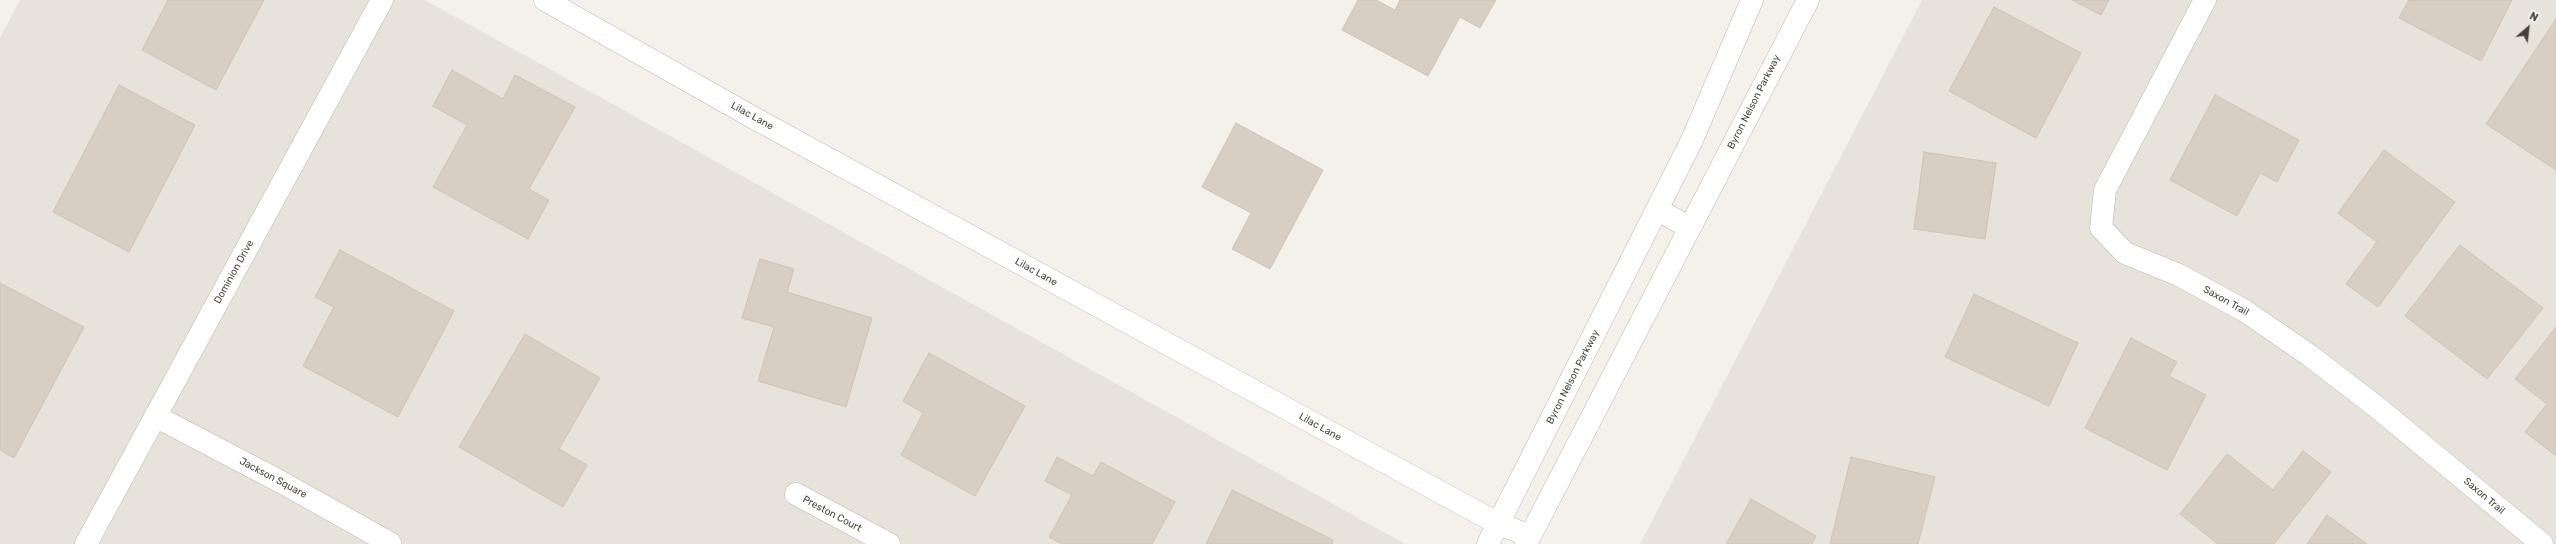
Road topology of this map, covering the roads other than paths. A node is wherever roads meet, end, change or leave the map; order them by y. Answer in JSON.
{"nodes":[{"id":1,"x":382,"y":0,"type":"edge"},
{"id":2,"x":545,"y":0,"type":"edge"},
{"id":3,"x":1752,"y":0,"type":"edge"},
{"id":4,"x":1808,"y":0,"type":"edge"},
{"id":5,"x":2205,"y":0,"type":"edge"},
{"id":6,"x":1657,"y":210,"type":"junction"},
{"id":7,"x":1689,"y":227,"type":"junction"},
{"id":8,"x":155,"y":416,"type":"junction"},
{"id":9,"x":796,"y":494,"type":"dead end"},
{"id":10,"x":1499,"y":524,"type":"junction"},
{"id":11,"x":1528,"y":540,"type":"edge"},
{"id":12,"x":390,"y":543,"type":"edge"},
{"id":13,"x":86,"y":544,"type":"edge"},
{"id":14,"x":890,"y":544,"type":"edge"},
{"id":15,"x":1488,"y":544,"type":"edge"},
{"id":16,"x":2542,"y":544,"type":"edge"}],
"edges":[{"from":1,"to":8,"type":"street","name":"Dominion Drive"},
{"from":2,"to":10,"type":"street","name":"Lilac Lane"},
{"from":3,"to":6,"type":"street","name":"Byron Nelson Parkway"},
{"from":4,"to":7,"type":"street","name":"Byron Nelson Parkway"},
{"from":5,"to":16,"type":"street","name":"Saxon Trail"},
{"from":6,"to":7,"type":"street"},
{"from":6,"to":10,"type":"street","name":"Byron Nelson Parkway"},
{"from":7,"to":11,"type":"street","name":"Byron Nelson Parkway"},
{"from":8,"to":12,"type":"street","name":"Jackson Square"},
{"from":8,"to":13,"type":"street","name":"Dominion Drive"},
{"from":9,"to":14,"type":"street","name":"Preston Court"},
{"from":10,"to":11,"type":"street","name":"Lilac Lane"},
{"from":10,"to":15,"type":"street","name":"Byron Nelson Parkway"}]}
